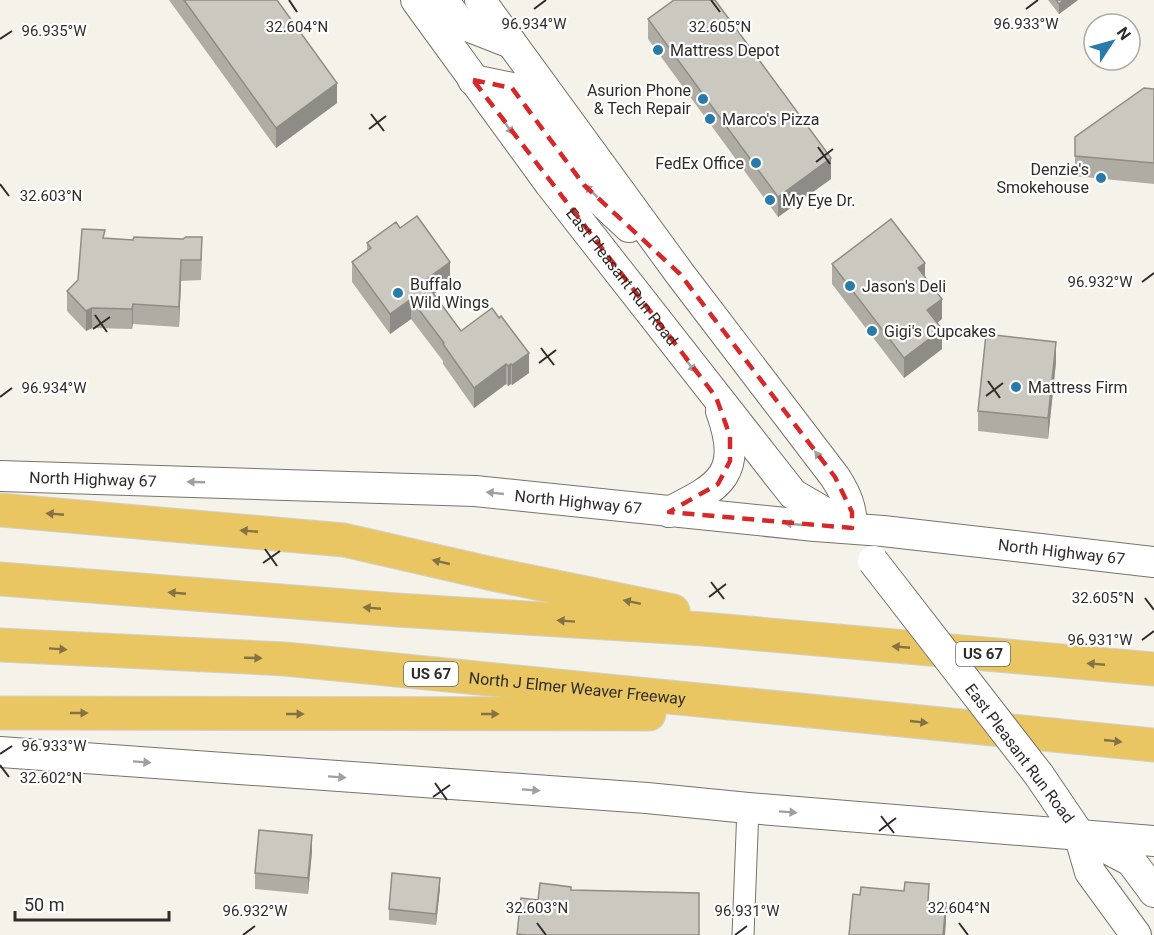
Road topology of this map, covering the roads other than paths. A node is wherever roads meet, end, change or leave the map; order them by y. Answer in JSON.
{"nodes":[{"id":1,"x":416,"y":0,"type":"edge"},
{"id":2,"x":443,"y":0,"type":"edge"},
{"id":3,"x":480,"y":0,"type":"edge"},
{"id":4,"x":511,"y":43,"type":"junction"},
{"id":5,"x":473,"y":80,"type":"junction"},
{"id":6,"x":680,"y":274,"type":"junction"},
{"id":7,"x":716,"y":397,"type":"junction"},
{"id":8,"x":0,"y":476,"type":"edge"},
{"id":9,"x":0,"y":510,"type":"edge"},
{"id":10,"x":669,"y":512,"type":"junction"},
{"id":11,"x":852,"y":528,"type":"junction"},
{"id":12,"x":1154,"y":562,"type":"edge"},
{"id":13,"x":0,"y":579,"type":"edge"},
{"id":14,"x":813,"y":639,"type":"junction"},
{"id":15,"x":0,"y":645,"type":"edge"},
{"id":16,"x":1154,"y":669,"type":"edge"},
{"id":17,"x":0,"y":713,"type":"edge"},
{"id":18,"x":861,"y":716,"type":"junction"},
{"id":19,"x":1154,"y":745,"type":"edge"},
{"id":20,"x":0,"y":752,"type":"edge"},
{"id":21,"x":748,"y":808,"type":"junction"},
{"id":22,"x":1079,"y":834,"type":"junction"},
{"id":23,"x":1154,"y":841,"type":"edge"},
{"id":24,"x":1154,"y":892,"type":"edge"},
{"id":25,"x":1128,"y":932,"type":"edge"},
{"id":26,"x":743,"y":935,"type":"edge"}],
"edges":[{"from":1,"to":5,"type":"main road","name":"East Pleasant Run Road"},
{"from":2,"to":4,"type":"main road"},
{"from":3,"to":4,"type":"main road","name":"East Pleasant Run Road"},
{"from":4,"to":6,"type":"main road","name":"East Pleasant Run Road"},
{"from":6,"to":5,"type":"main road","one_way":true},
{"from":5,"to":7,"type":"main road","name":"East Pleasant Run Road","one_way":true},
{"from":11,"to":6,"type":"main road","name":"East Pleasant Run Road","one_way":true},
{"from":7,"to":10,"type":"main road"},
{"from":7,"to":11,"type":"main road","name":"East Pleasant Run Road"},
{"from":10,"to":8,"type":"main road","name":"North Highway 67","one_way":true},
{"from":14,"to":9,"type":"highway","one_way":true},
{"from":11,"to":10,"type":"main road","name":"North Highway 67","one_way":true},
{"from":11,"to":12,"type":"main road","name":"North Highway 67"},
{"from":11,"to":22,"type":"main road","name":"East Pleasant Run Road","bridge":true},
{"from":14,"to":13,"type":"highway","number":"US 67","one_way":true},
{"from":16,"to":14,"type":"highway","number":"US 67","one_way":true},
{"from":15,"to":18,"type":"highway","name":"North J Elmer Weaver Freeway","number":"US 67","one_way":true},
{"from":17,"to":18,"type":"highway","one_way":true},
{"from":18,"to":19,"type":"highway","name":"North J Elmer Weaver Freeway","number":"US 67","one_way":true},
{"from":20,"to":21,"type":"main road","one_way":true},
{"from":21,"to":22,"type":"main road","one_way":true},
{"from":21,"to":26,"type":"street"},
{"from":22,"to":23,"type":"main road"},
{"from":22,"to":24,"type":"main road","name":"East Pleasant Run Road"},
{"from":22,"to":25,"type":"main road","name":"East Pleasant Run Road"}]}
